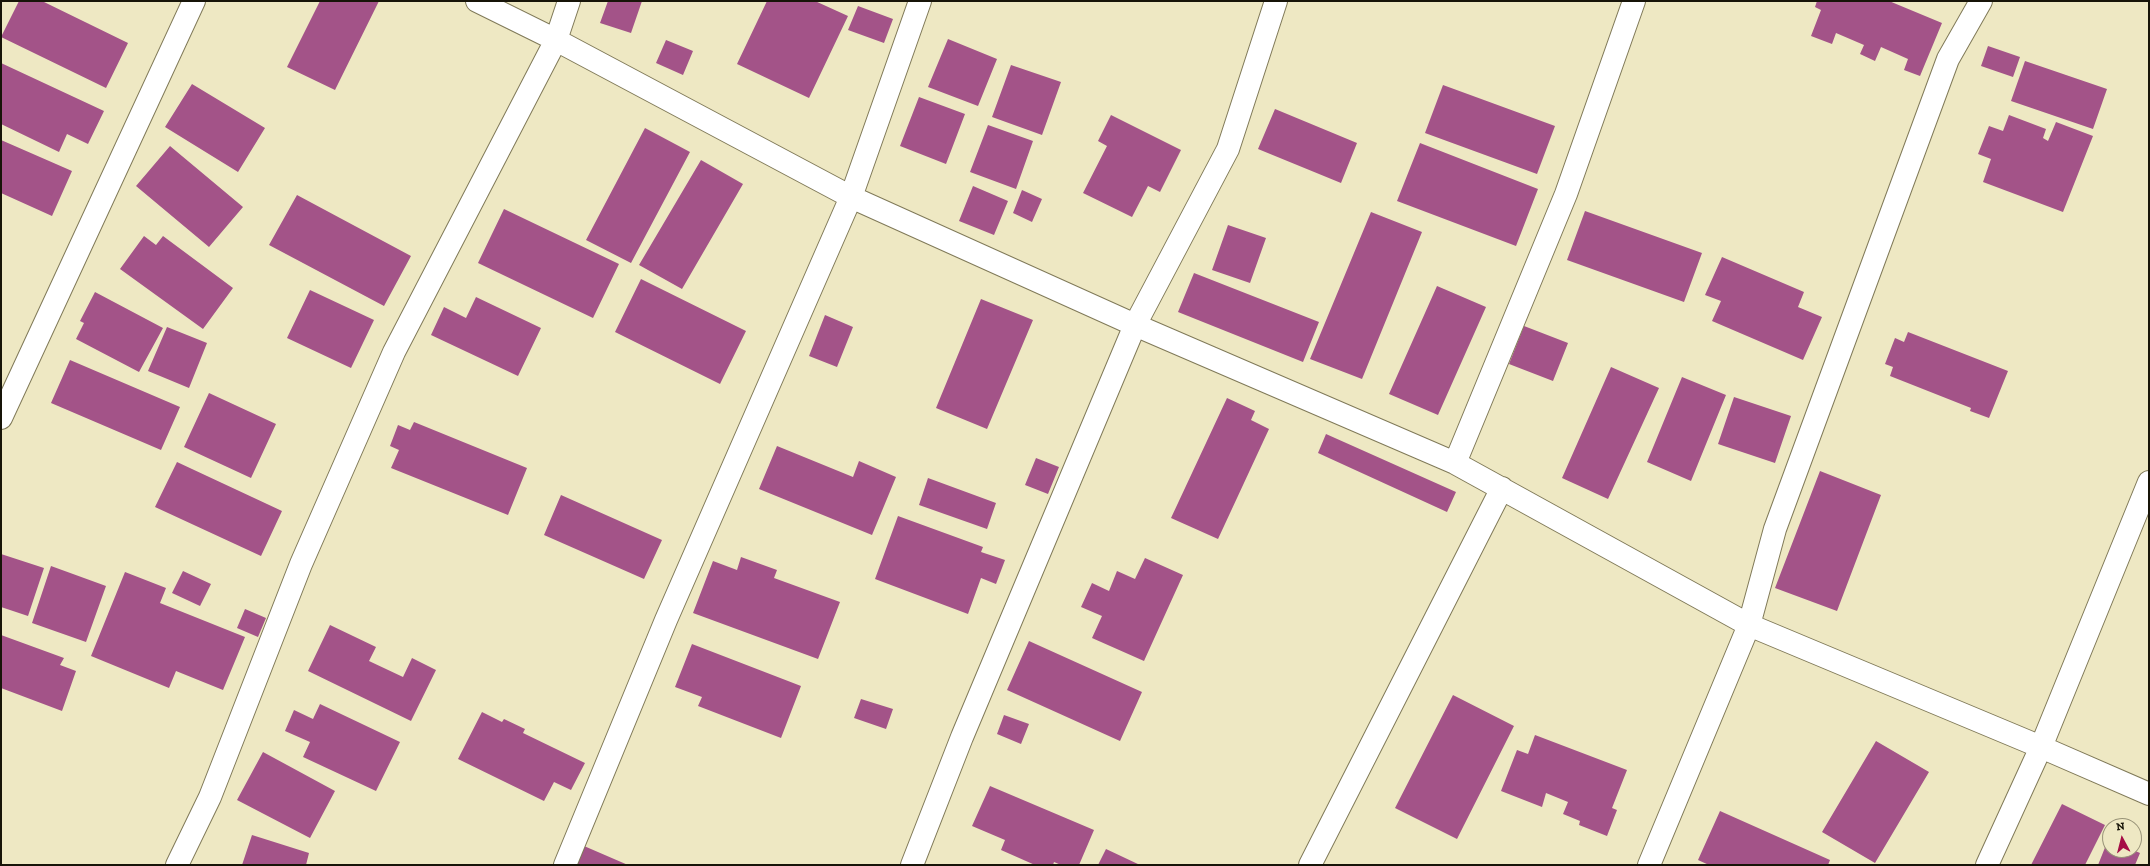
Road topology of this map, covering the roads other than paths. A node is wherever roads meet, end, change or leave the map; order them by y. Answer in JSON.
{"nodes":[{"id":1,"x":194,"y":1,"type":"edge"},
{"id":2,"x":477,"y":1,"type":"edge"},
{"id":3,"x":569,"y":1,"type":"edge"},
{"id":4,"x":920,"y":1,"type":"edge"},
{"id":5,"x":1276,"y":1,"type":"edge"},
{"id":6,"x":1634,"y":1,"type":"edge"},
{"id":7,"x":1981,"y":1,"type":"edge"},
{"id":8,"x":556,"y":40,"type":"junction"},
{"id":9,"x":851,"y":196,"type":"junction"},
{"id":10,"x":1135,"y":325,"type":"junction"},
{"id":11,"x":1,"y":418,"type":"edge"},
{"id":12,"x":1455,"y":463,"type":"junction"},
{"id":13,"x":2149,"y":482,"type":"edge"},
{"id":14,"x":1502,"y":488,"type":"junction"},
{"id":15,"x":1749,"y":625,"type":"junction"},
{"id":16,"x":2041,"y":746,"type":"junction"},
{"id":17,"x":2149,"y":794,"type":"edge"},
{"id":18,"x":177,"y":865,"type":"edge"},
{"id":19,"x":565,"y":865,"type":"edge"},
{"id":20,"x":912,"y":865,"type":"edge"},
{"id":21,"x":1310,"y":865,"type":"edge"},
{"id":22,"x":1649,"y":865,"type":"edge"},
{"id":23,"x":1987,"y":865,"type":"edge"}],
"edges":[{"from":1,"to":11,"type":"street"},
{"from":2,"to":8,"type":"street"},
{"from":3,"to":8,"type":"street"},
{"from":4,"to":9,"type":"street"},
{"from":5,"to":10,"type":"street"},
{"from":6,"to":12,"type":"street"},
{"from":7,"to":15,"type":"street"},
{"from":8,"to":9,"type":"street"},
{"from":8,"to":18,"type":"street"},
{"from":9,"to":10,"type":"street"},
{"from":9,"to":19,"type":"street"},
{"from":10,"to":12,"type":"street"},
{"from":10,"to":20,"type":"street"},
{"from":12,"to":14,"type":"street"},
{"from":13,"to":16,"type":"street"},
{"from":14,"to":15,"type":"street"},
{"from":14,"to":21,"type":"street"},
{"from":15,"to":16,"type":"street"},
{"from":15,"to":22,"type":"street"},
{"from":16,"to":17,"type":"street"},
{"from":16,"to":23,"type":"street"}]}
